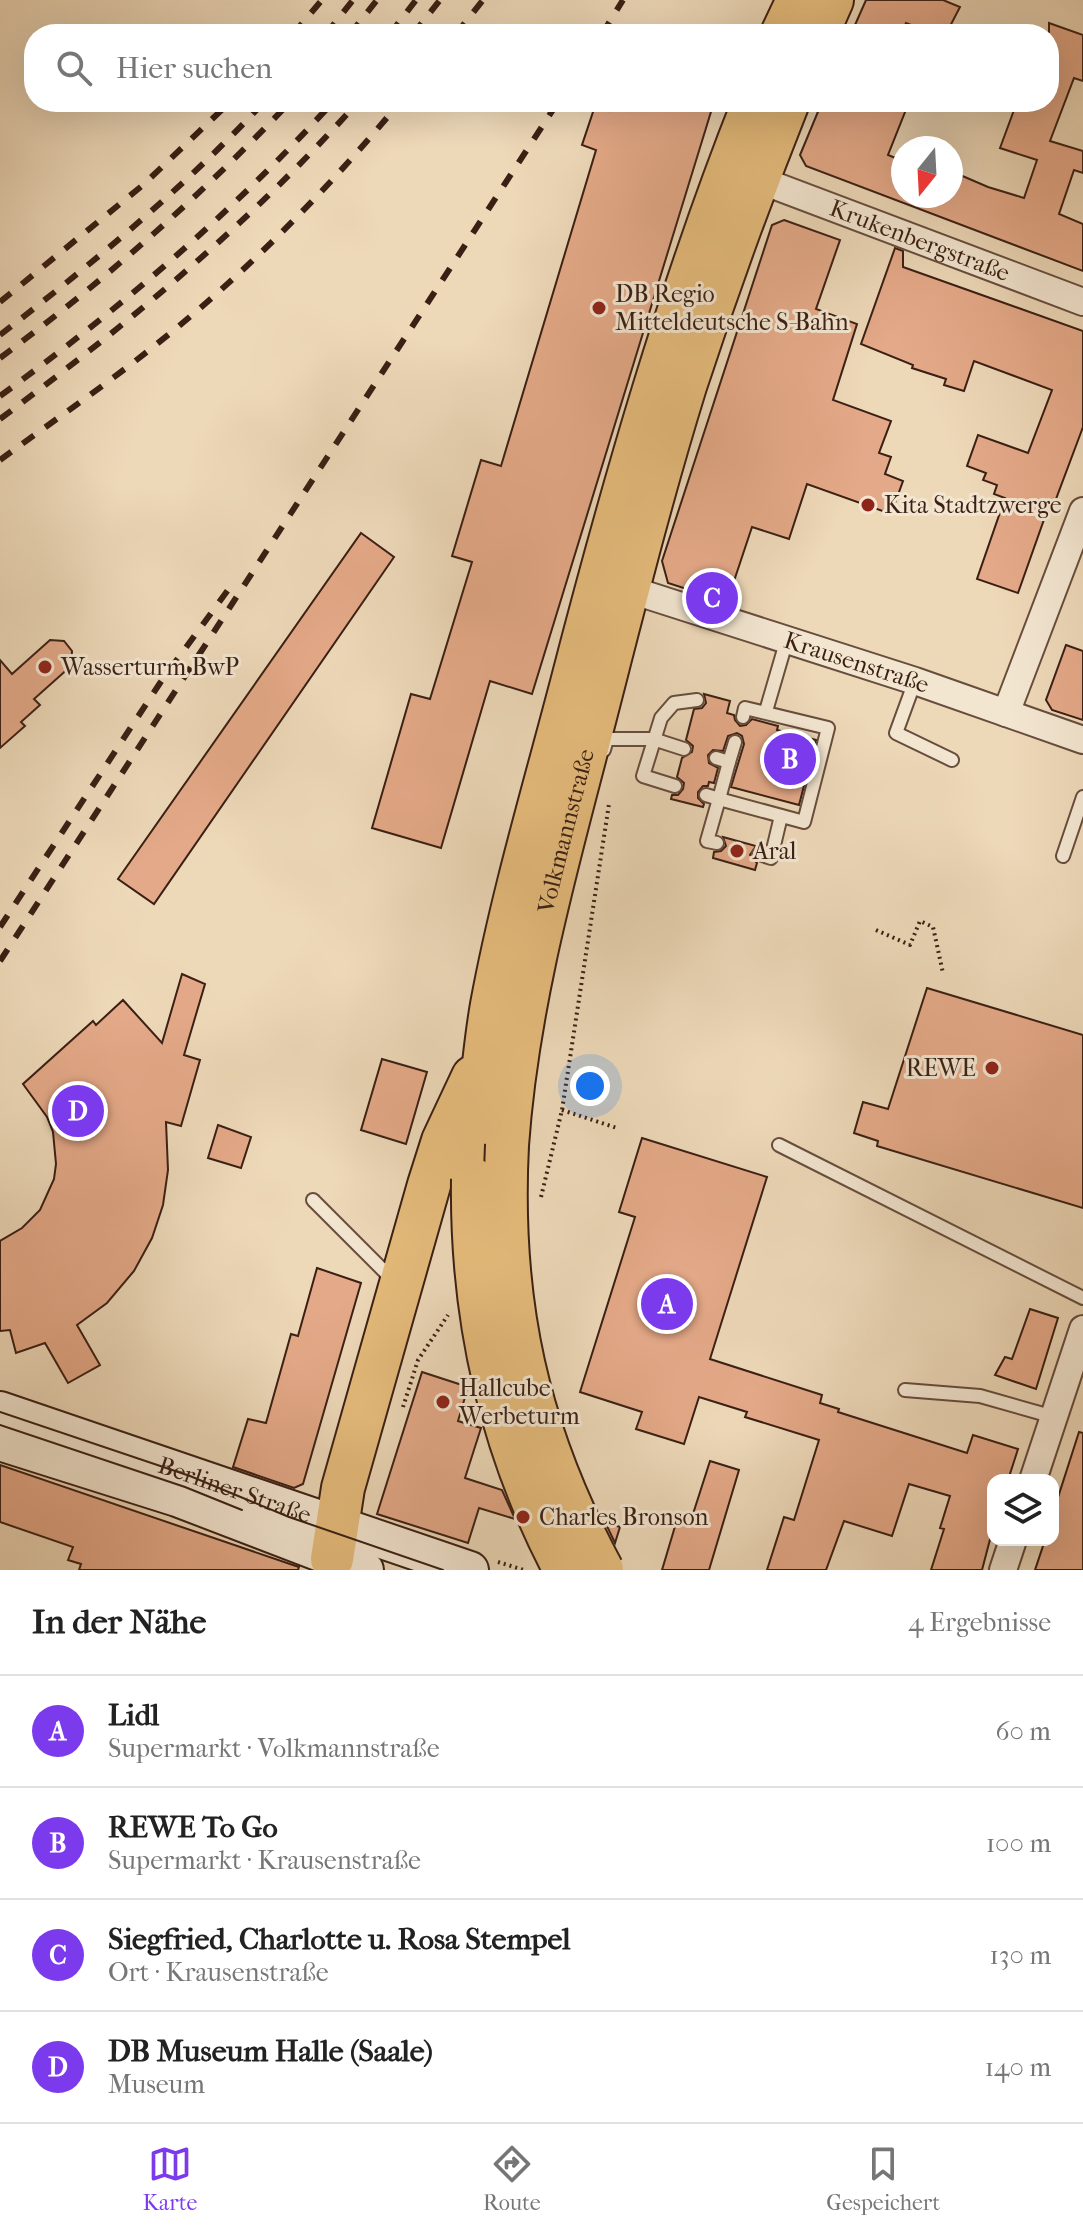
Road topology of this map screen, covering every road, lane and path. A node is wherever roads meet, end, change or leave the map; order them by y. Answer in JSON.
{"nodes":[{"id":1,"x":798,"y":0,"type":"edge"},
{"id":2,"x":832,"y":0,"type":"edge"},
{"id":3,"x":787,"y":24,"type":"edge"},
{"id":4,"x":821,"y":24,"type":"edge"},
{"id":5,"x":750,"y":112,"type":"edge"},
{"id":6,"x":784,"y":112,"type":"edge"},
{"id":7,"x":757,"y":179,"type":"junction"},
{"id":8,"x":1083,"y":302,"type":"edge"},
{"id":9,"x":1083,"y":511,"type":"edge"},
{"id":10,"x":628,"y":589,"type":"junction"},
{"id":11,"x":787,"y":639,"type":"junction"},
{"id":12,"x":915,"y":681,"type":"junction"},
{"id":13,"x":697,"y":700,"type":"dead end"},
{"id":14,"x":729,"y":708,"type":"dead end"},
{"id":15,"x":766,"y":711,"type":"junction"},
{"id":16,"x":1006,"y":713,"type":"junction"},
{"id":17,"x":653,"y":739,"type":"junction"},
{"id":18,"x":1083,"y":740,"type":"edge"},
{"id":19,"x":735,"y":742,"type":"dead end"},
{"id":20,"x":684,"y":749,"type":"dead end"},
{"id":21,"x":716,"y":758,"type":"dead end"},
{"id":22,"x":952,"y":760,"type":"dead end"},
{"id":23,"x":729,"y":762,"type":"junction"},
{"id":24,"x":598,"y":769,"type":"dead end"},
{"id":25,"x":675,"y":786,"type":"dead end"},
{"id":26,"x":712,"y":797,"type":"junction"},
{"id":27,"x":1083,"y":797,"type":"edge"},
{"id":28,"x":591,"y":798,"type":"junction"},
{"id":29,"x":781,"y":816,"type":"junction"},
{"id":30,"x":717,"y":843,"type":"dead end"},
{"id":31,"x":759,"y":854,"type":"dead end"},
{"id":32,"x":1063,"y":856,"type":"dead end"},
{"id":33,"x":876,"y":930,"type":"dead end"},
{"id":34,"x":943,"y":973,"type":"dead end"},
{"id":35,"x":485,"y":1054,"type":"junction"},
{"id":36,"x":562,"y":1110,"type":"junction"},
{"id":37,"x":617,"y":1128,"type":"dead end"},
{"id":38,"x":779,"y":1145,"type":"dead end"},
{"id":39,"x":313,"y":1200,"type":"dead end"},
{"id":40,"x":538,"y":1210,"type":"dead end"},
{"id":41,"x":399,"y":1286,"type":"junction"},
{"id":42,"x":1083,"y":1298,"type":"edge"},
{"id":43,"x":449,"y":1313,"type":"dead end"},
{"id":44,"x":1083,"y":1329,"type":"edge"},
{"id":45,"x":424,"y":1349,"type":"dead end"},
{"id":46,"x":905,"y":1390,"type":"dead end"},
{"id":47,"x":0,"y":1410,"type":"edge"},
{"id":48,"x":1054,"y":1417,"type":"junction"},
{"id":49,"x":10,"y":1443,"type":"edge"},
{"id":50,"x":1035,"y":1474,"type":"edge"},
{"id":51,"x":1011,"y":1546,"type":"edge"},
{"id":52,"x":341,"y":1556,"type":"edge"},
{"id":53,"x":470,"y":1570,"type":"edge"},
{"id":54,"x":565,"y":1570,"type":"edge"},
{"id":55,"x":602,"y":1570,"type":"edge"},
{"id":56,"x":1003,"y":1570,"type":"edge"}],
"edges":[{"from":1,"to":3,"type":"main road"},
{"from":2,"to":4,"type":"main road"},
{"from":5,"to":35,"type":"main road","name":"Volkmannstraße"},
{"from":6,"to":7,"type":"main road","name":"Volkmannstraße"},
{"from":7,"to":8,"type":"street","name":"Krukenbergstraße"},
{"from":7,"to":10,"type":"main road","name":"Volkmannstraße"},
{"from":9,"to":16,"type":"street"},
{"from":10,"to":11,"type":"street","name":"Krausenstraße"},
{"from":10,"to":28,"type":"main road","name":"Volkmannstraße"},
{"from":11,"to":12,"type":"street","name":"Krausenstraße"},
{"from":11,"to":15,"type":"lane"},
{"from":12,"to":16,"type":"street","name":"Krausenstraße"},
{"from":12,"to":22,"type":"lane"},
{"from":13,"to":17,"type":"lane"},
{"from":14,"to":15,"type":"lane"},
{"from":15,"to":29,"type":"lane"},
{"from":16,"to":18,"type":"street","name":"Krausenstraße"},
{"from":17,"to":20,"type":"lane"},
{"from":17,"to":24,"type":"lane"},
{"from":17,"to":25,"type":"lane"},
{"from":19,"to":23,"type":"lane"},
{"from":21,"to":23,"type":"lane"},
{"from":23,"to":26,"type":"lane"},
{"from":26,"to":29,"type":"lane"},
{"from":26,"to":30,"type":"lane"},
{"from":27,"to":32,"type":"lane"},
{"from":28,"to":36,"type":"path"},
{"from":28,"to":55,"type":"main road","name":"Volkmannstraße","bridge":true},
{"from":29,"to":31,"type":"lane"},
{"from":33,"to":34,"type":"path"},
{"from":35,"to":41,"type":"main road"},
{"from":35,"to":54,"type":"main road","name":"Volkmannstraße","bridge":true},
{"from":36,"to":37,"type":"path"},
{"from":36,"to":40,"type":"path"},
{"from":38,"to":42,"type":"lane"},
{"from":39,"to":41,"type":"lane"},
{"from":41,"to":52,"type":"main road"},
{"from":43,"to":45,"type":"path"},
{"from":44,"to":48,"type":"street"},
{"from":46,"to":48,"type":"lane"},
{"from":47,"to":52,"type":"street","name":"Berliner Straße"},
{"from":48,"to":50,"type":"street"},
{"from":49,"to":52,"type":"street","name":"Berliner Straße"},
{"from":51,"to":56,"type":"street"},
{"from":52,"to":53,"type":"street","name":"Berliner Straße"}]}
